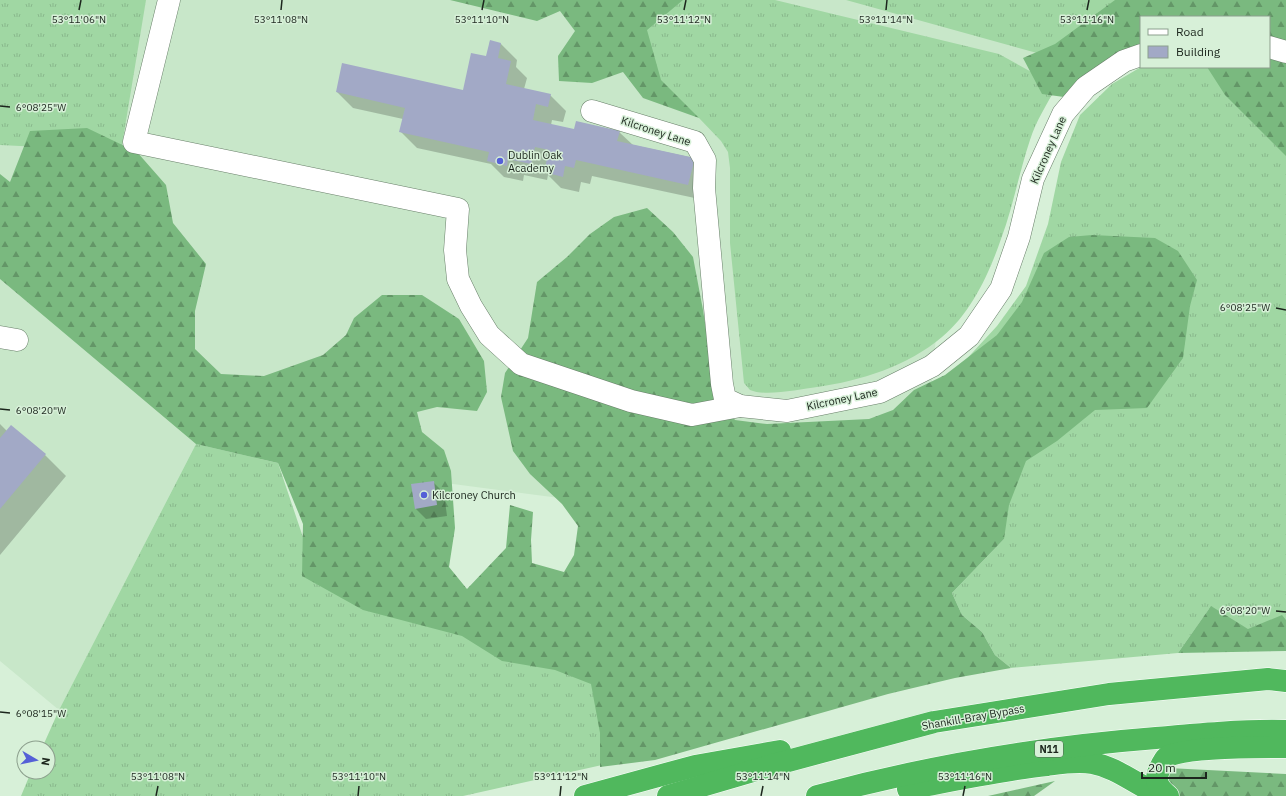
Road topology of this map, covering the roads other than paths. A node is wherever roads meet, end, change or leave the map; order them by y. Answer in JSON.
{"nodes":[{"id":1,"x":169,"y":0,"type":"edge"},
{"id":2,"x":1270,"y":47,"type":"edge"},
{"id":3,"x":1286,"y":52,"type":"edge"},
{"id":4,"x":1140,"y":55,"type":"edge"},
{"id":5,"x":592,"y":112,"type":"dead end"},
{"id":6,"x":740,"y":406,"type":"junction"},
{"id":7,"x":1280,"y":679,"type":"edge"},
{"id":8,"x":934,"y":722,"type":"junction"},
{"id":9,"x":1286,"y":731,"type":"edge"},
{"id":10,"x":1286,"y":747,"type":"edge"},
{"id":11,"x":585,"y":796,"type":"edge"},
{"id":12,"x":668,"y":796,"type":"edge"},
{"id":13,"x":817,"y":796,"type":"edge"},
{"id":14,"x":874,"y":796,"type":"edge"},
{"id":15,"x":1164,"y":796,"type":"edge"},
{"id":16,"x":1168,"y":796,"type":"edge"}],
"edges":[{"from":1,"to":6,"type":"street"},
{"from":2,"to":3,"type":"street"},
{"from":4,"to":6,"type":"street","name":"Kilcroney Lane"},
{"from":5,"to":6,"type":"street","name":"Kilcroney Lane"},
{"from":7,"to":8,"type":"highway","name":"Shankill-Bray Bypass"},
{"from":8,"to":11,"type":"highway"},
{"from":8,"to":12,"type":"highway","name":"Shankill-Bray Bypass"},
{"from":9,"to":13,"type":"highway","number":"N11"},
{"from":10,"to":16,"type":"highway"},
{"from":14,"to":15,"type":"highway","number":"N11"}]}
